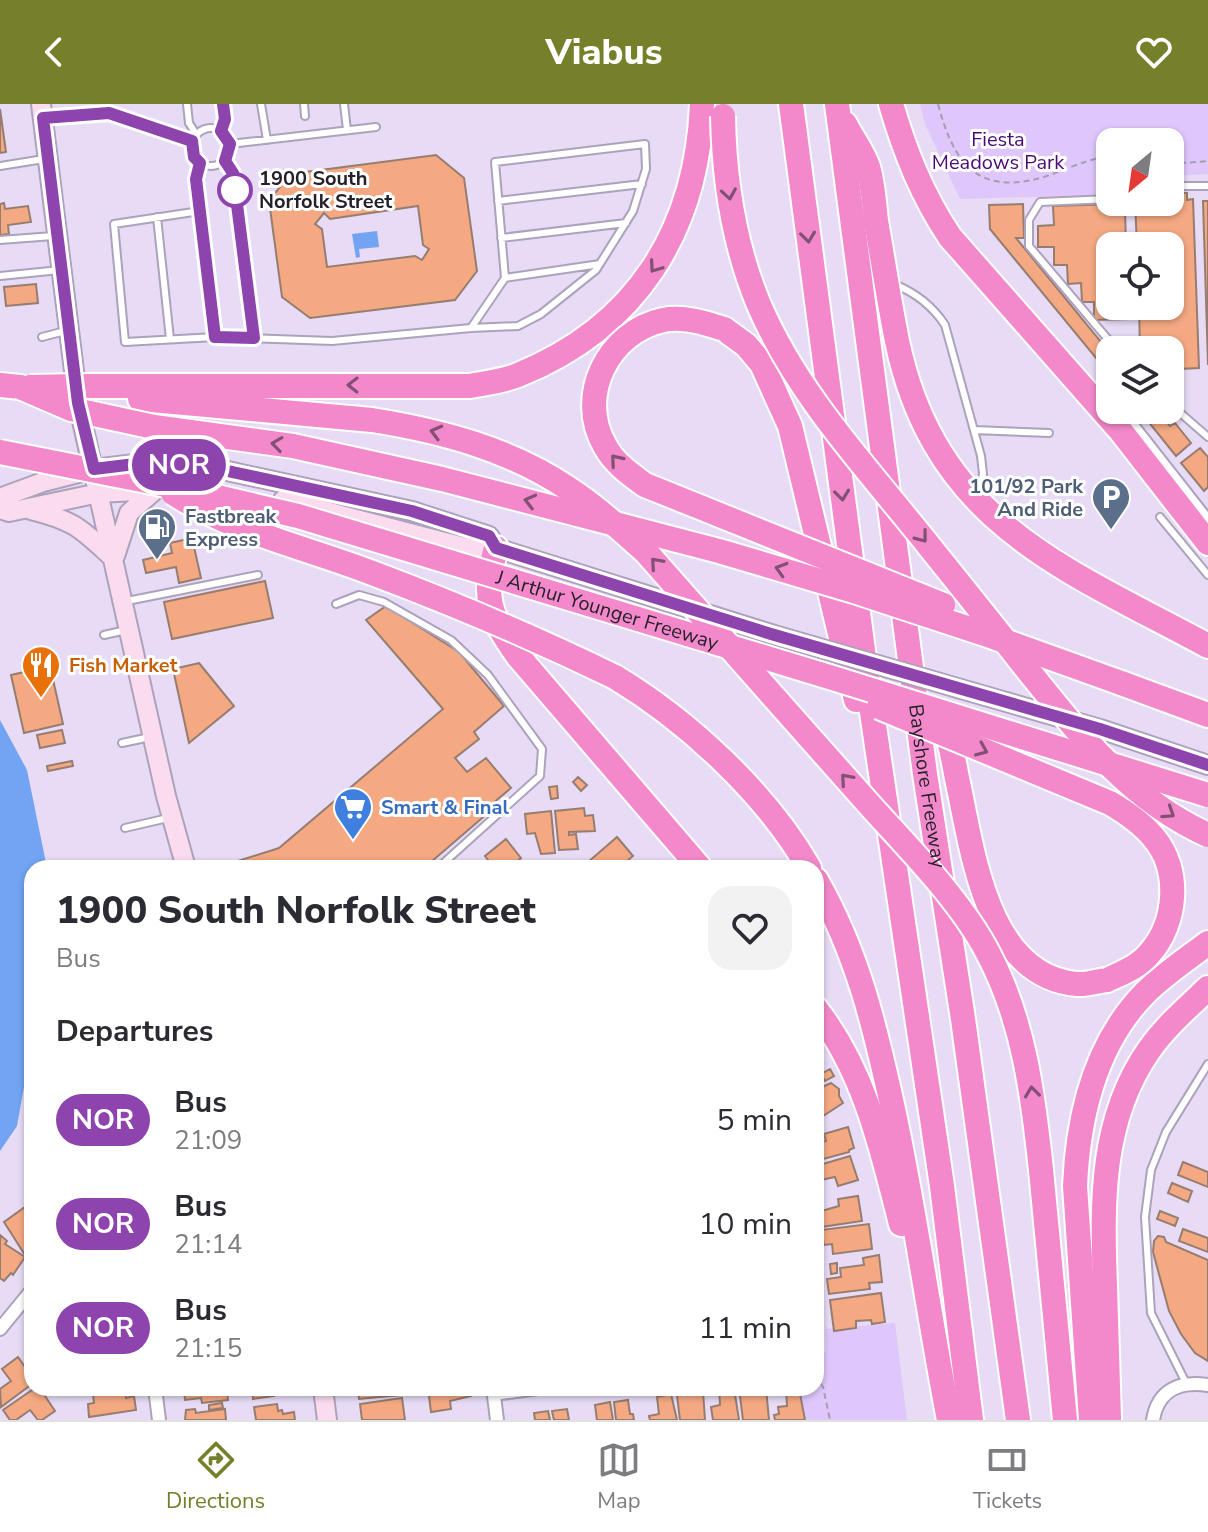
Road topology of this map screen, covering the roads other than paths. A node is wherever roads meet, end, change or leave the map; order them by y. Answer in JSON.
{"nodes":[{"id":1,"x":187,"y":104,"type":"edge"},
{"id":2,"x":223,"y":104,"type":"edge"},
{"id":3,"x":261,"y":104,"type":"edge"},
{"id":4,"x":304,"y":104,"type":"edge"},
{"id":5,"x":344,"y":104,"type":"edge"},
{"id":6,"x":791,"y":104,"type":"edge"},
{"id":7,"x":891,"y":104,"type":"edge"},
{"id":8,"x":838,"y":108,"type":"edge"},
{"id":9,"x":712,"y":109,"type":"edge"},
{"id":10,"x":42,"y":111,"type":"edge"},
{"id":11,"x":305,"y":116,"type":"dead end"},
{"id":12,"x":376,"y":127,"type":"dead end"},
{"id":13,"x":347,"y":130,"type":"junction"},
{"id":14,"x":221,"y":131,"type":"junction"},
{"id":15,"x":194,"y":138,"type":"junction"},
{"id":16,"x":267,"y":140,"type":"junction"},
{"id":17,"x":230,"y":144,"type":"junction"},
{"id":18,"x":48,"y":158,"type":"junction"},
{"id":19,"x":225,"y":161,"type":"junction"},
{"id":20,"x":200,"y":163,"type":"junction"},
{"id":21,"x":0,"y":166,"type":"edge"},
{"id":22,"x":642,"y":184,"type":"junction"},
{"id":23,"x":1184,"y":186,"type":"edge"},
{"id":24,"x":1208,"y":186,"type":"edge"},
{"id":25,"x":1096,"y":200,"type":"edge"},
{"id":26,"x":498,"y":201,"type":"junction"},
{"id":27,"x":200,"y":211,"type":"junction"},
{"id":28,"x":157,"y":217,"type":"junction"},
{"id":29,"x":626,"y":223,"type":"junction"},
{"id":30,"x":57,"y":236,"type":"junction"},
{"id":31,"x":501,"y":238,"type":"junction"},
{"id":32,"x":0,"y":240,"type":"edge"},
{"id":33,"x":600,"y":264,"type":"junction"},
{"id":34,"x":61,"y":270,"type":"junction"},
{"id":35,"x":0,"y":276,"type":"edge"},
{"id":36,"x":505,"y":278,"type":"junction"},
{"id":37,"x":886,"y":281,"type":"junction"},
{"id":38,"x":471,"y":328,"type":"junction"},
{"id":39,"x":68,"y":330,"type":"junction"},
{"id":40,"x":1105,"y":336,"type":"edge"},
{"id":41,"x":42,"y":337,"type":"dead end"},
{"id":42,"x":215,"y":337,"type":"junction"},
{"id":43,"x":254,"y":338,"type":"junction"},
{"id":44,"x":170,"y":339,"type":"junction"},
{"id":45,"x":10,"y":386,"type":"edge"},
{"id":46,"x":79,"y":386,"type":"junction"},
{"id":47,"x":1184,"y":416,"type":"edge"},
{"id":48,"x":1131,"y":424,"type":"edge"},
{"id":49,"x":974,"y":430,"type":"junction"},
{"id":50,"x":1049,"y":433,"type":"dead end"},
{"id":51,"x":1208,"y":437,"type":"edge"},
{"id":52,"x":0,"y":452,"type":"edge"},
{"id":53,"x":94,"y":469,"type":"junction"},
{"id":54,"x":156,"y":486,"type":"junction"},
{"id":55,"x":99,"y":493,"type":"junction"},
{"id":56,"x":0,"y":500,"type":"edge"},
{"id":57,"x":977,"y":501,"type":"junction"},
{"id":58,"x":24,"y":508,"type":"junction"},
{"id":59,"x":0,"y":509,"type":"edge"},
{"id":60,"x":1160,"y":517,"type":"dead end"},
{"id":61,"x":1208,"y":522,"type":"edge"},
{"id":62,"x":1208,"y":543,"type":"edge"},
{"id":63,"x":496,"y":548,"type":"junction"},
{"id":64,"x":114,"y":559,"type":"junction"},
{"id":65,"x":258,"y":575,"type":"dead end"},
{"id":66,"x":1208,"y":575,"type":"edge"},
{"id":67,"x":123,"y":601,"type":"junction"},
{"id":68,"x":336,"y":604,"type":"dead end"},
{"id":69,"x":621,"y":615,"type":"junction"},
{"id":70,"x":130,"y":630,"type":"junction"},
{"id":71,"x":104,"y":635,"type":"dead end"},
{"id":72,"x":1208,"y":646,"type":"edge"},
{"id":73,"x":913,"y":676,"type":"junction"},
{"id":74,"x":1121,"y":683,"type":"junction"},
{"id":75,"x":1208,"y":715,"type":"edge"},
{"id":76,"x":153,"y":737,"type":"junction"},
{"id":77,"x":122,"y":743,"type":"dead end"},
{"id":78,"x":1208,"y":765,"type":"edge"},
{"id":79,"x":1208,"y":795,"type":"edge"},
{"id":80,"x":172,"y":817,"type":"junction"},
{"id":81,"x":125,"y":828,"type":"dead end"},
{"id":82,"x":1208,"y":835,"type":"edge"},
{"id":83,"x":184,"y":860,"type":"edge"},
{"id":84,"x":447,"y":860,"type":"edge"},
{"id":85,"x":693,"y":860,"type":"edge"},
{"id":86,"x":803,"y":860,"type":"edge"},
{"id":87,"x":895,"y":864,"type":"junction"},
{"id":88,"x":824,"y":896,"type":"edge"},
{"id":89,"x":1208,"y":943,"type":"edge"},
{"id":90,"x":1208,"y":988,"type":"edge"},
{"id":91,"x":824,"y":1021,"type":"edge"},
{"id":92,"x":1208,"y":1064,"type":"edge"},
{"id":93,"x":24,"y":1300,"type":"edge"},
{"id":94,"x":0,"y":1329,"type":"edge"},
{"id":95,"x":1186,"y":1383,"type":"junction"},
{"id":96,"x":1208,"y":1385,"type":"edge"},
{"id":97,"x":944,"y":1390,"type":"junction"},
{"id":98,"x":156,"y":1396,"type":"edge"},
{"id":99,"x":324,"y":1396,"type":"edge"},
{"id":100,"x":495,"y":1396,"type":"edge"},
{"id":101,"x":159,"y":1420,"type":"edge"},
{"id":102,"x":327,"y":1420,"type":"edge"},
{"id":103,"x":497,"y":1420,"type":"edge"},
{"id":104,"x":949,"y":1420,"type":"edge"},
{"id":105,"x":971,"y":1420,"type":"edge"},
{"id":106,"x":1018,"y":1420,"type":"edge"},
{"id":107,"x":1065,"y":1420,"type":"edge"},
{"id":108,"x":1091,"y":1420,"type":"edge"},
{"id":109,"x":1109,"y":1420,"type":"edge"},
{"id":110,"x":1153,"y":1420,"type":"edge"}],
"edges":[{"from":1,"to":15,"type":"lane"},
{"from":2,"to":14,"type":"lane"},
{"from":3,"to":16,"type":"lane"},
{"from":4,"to":11,"type":"lane"},
{"from":5,"to":13,"type":"lane"},
{"from":6,"to":87,"type":"highway","one_way":true},
{"from":7,"to":62,"type":"highway"},
{"from":8,"to":37,"type":"highway"},
{"from":8,"to":73,"type":"highway","name":"Bayshore Freeway"},
{"from":9,"to":46,"type":"highway","one_way":true},
{"from":9,"to":82,"type":"highway","one_way":true,"bridge":true},
{"from":10,"to":15,"type":"lane"},
{"from":10,"to":18,"type":"main road"},
{"from":12,"to":13,"type":"lane"},
{"from":13,"to":16,"type":"lane"},
{"from":14,"to":15,"type":"lane"},
{"from":14,"to":17,"type":"lane"},
{"from":15,"to":20,"type":"lane"},
{"from":16,"to":17,"type":"lane"},
{"from":17,"to":19,"type":"lane"},
{"from":18,"to":21,"type":"lane"},
{"from":18,"to":30,"type":"main road"},
{"from":19,"to":20,"type":"lane"},
{"from":19,"to":43,"type":"lane"},
{"from":20,"to":27,"type":"lane"},
{"from":22,"to":26,"type":"lane"},
{"from":22,"to":26,"type":"lane"},
{"from":22,"to":29,"type":"lane"},
{"from":23,"to":24,"type":"lane"},
{"from":25,"to":40,"type":"lane"},
{"from":26,"to":31,"type":"lane"},
{"from":27,"to":28,"type":"lane"},
{"from":27,"to":42,"type":"lane"},
{"from":28,"to":44,"type":"lane"},
{"from":28,"to":44,"type":"lane"},
{"from":29,"to":31,"type":"lane"},
{"from":29,"to":33,"type":"lane"},
{"from":30,"to":32,"type":"lane"},
{"from":30,"to":34,"type":"main road"},
{"from":31,"to":36,"type":"lane"},
{"from":33,"to":36,"type":"lane"},
{"from":33,"to":38,"type":"lane"},
{"from":34,"to":35,"type":"lane"},
{"from":34,"to":39,"type":"main road"},
{"from":36,"to":38,"type":"lane"},
{"from":37,"to":49,"type":"lane"},
{"from":37,"to":57,"type":"highway"},
{"from":38,"to":43,"type":"lane"},
{"from":39,"to":41,"type":"lane"},
{"from":39,"to":53,"type":"main road"},
{"from":42,"to":43,"type":"lane"},
{"from":42,"to":44,"type":"lane"},
{"from":45,"to":46,"type":"highway","bridge":true},
{"from":74,"to":45,"type":"highway","one_way":true,"bridge":true},
{"from":107,"to":46,"type":"highway","one_way":true,"bridge":true},
{"from":47,"to":51,"type":"lane"},
{"from":48,"to":61,"type":"street"},
{"from":49,"to":50,"type":"lane"},
{"from":49,"to":57,"type":"lane"},
{"from":52,"to":54,"type":"highway","name":"J Arthur Younger Freeway","bridge":true},
{"from":53,"to":55,"type":"main road"},
{"from":53,"to":56,"type":"main road"},
{"from":53,"to":63,"type":"main road"},
{"from":54,"to":55,"type":"main road"},
{"from":54,"to":63,"type":"main road"},
{"from":54,"to":64,"type":"main road"},
{"from":54,"to":69,"type":"highway","name":"J Arthur Younger Freeway","bridge":true},
{"from":54,"to":86,"type":"highway","bridge":true},
{"from":55,"to":58,"type":"main road"},
{"from":55,"to":64,"type":"main road"},
{"from":57,"to":72,"type":"highway"},
{"from":58,"to":59,"type":"main road"},
{"from":58,"to":64,"type":"main road"},
{"from":60,"to":66,"type":"lane"},
{"from":63,"to":78,"type":"main road","bridge":true},
{"from":63,"to":85,"type":"highway"},
{"from":64,"to":67,"type":"main road"},
{"from":65,"to":67,"type":"lane"},
{"from":67,"to":70,"type":"main road"},
{"from":68,"to":84,"type":"lane"},
{"from":69,"to":73,"type":"highway","one_way":true,"bridge":true},
{"from":69,"to":79,"type":"highway","name":"J Arthur Younger Freeway","bridge":true},
{"from":70,"to":71,"type":"lane"},
{"from":70,"to":76,"type":"main road"},
{"from":73,"to":106,"type":"highway","name":"Bayshore Freeway"},
{"from":74,"to":75,"type":"highway"},
{"from":74,"to":87,"type":"highway","one_way":true,"bridge":true},
{"from":76,"to":77,"type":"lane"},
{"from":76,"to":80,"type":"main road"},
{"from":80,"to":81,"type":"lane"},
{"from":80,"to":83,"type":"main road"},
{"from":87,"to":105,"type":"highway"},
{"from":88,"to":97,"type":"highway"},
{"from":89,"to":108,"type":"highway"},
{"from":90,"to":109,"type":"highway"},
{"from":91,"to":97,"type":"highway"},
{"from":92,"to":95,"type":"lane"},
{"from":93,"to":94,"type":"street"},
{"from":95,"to":96,"type":"street"},
{"from":95,"to":110,"type":"street"},
{"from":97,"to":104,"type":"highway"},
{"from":98,"to":101,"type":"street"},
{"from":99,"to":102,"type":"main road"},
{"from":100,"to":103,"type":"street"}]}
